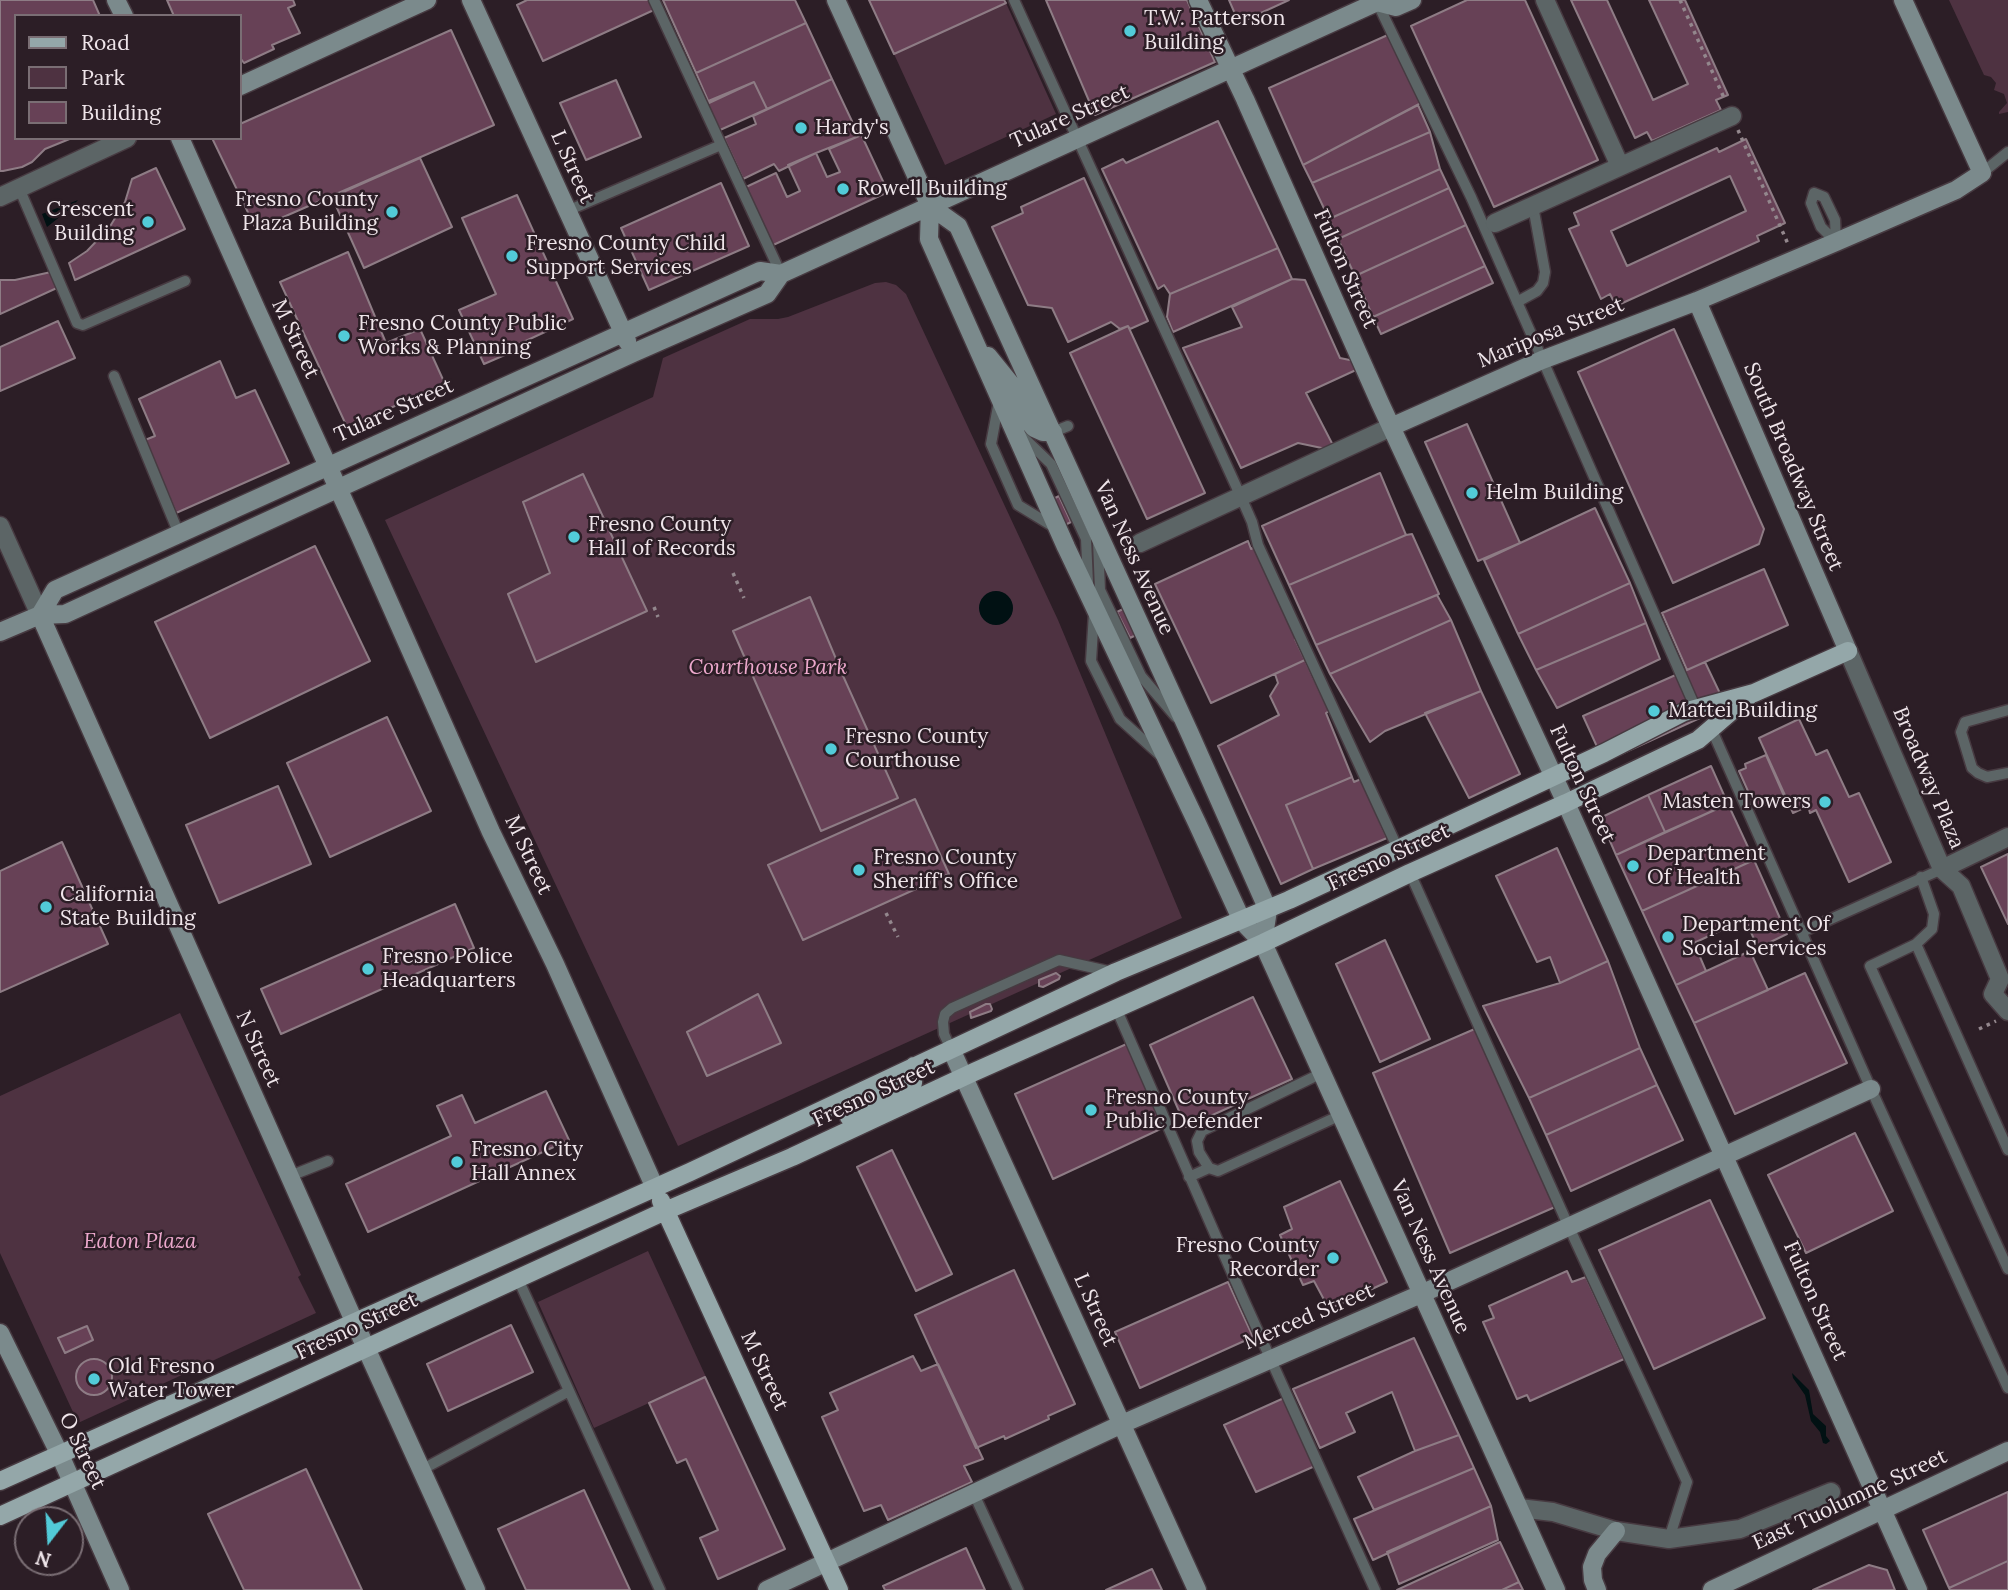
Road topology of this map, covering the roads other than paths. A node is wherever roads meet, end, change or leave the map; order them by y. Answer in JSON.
{"nodes":[{"id":1,"x":427,"y":0,"type":"edge"},
{"id":2,"x":471,"y":0,"type":"edge"},
{"id":3,"x":654,"y":0,"type":"edge"},
{"id":4,"x":836,"y":0,"type":"edge"},
{"id":5,"x":1014,"y":0,"type":"edge"},
{"id":6,"x":1198,"y":0,"type":"edge"},
{"id":7,"x":1412,"y":0,"type":"edge"},
{"id":8,"x":1545,"y":0,"type":"edge"},
{"id":9,"x":1903,"y":0,"type":"edge"},
{"id":10,"x":1377,"y":1,"type":"edge"},
{"id":11,"x":1231,"y":68,"type":"junction"},
{"id":12,"x":242,"y":85,"type":"edge"},
{"id":13,"x":1732,"y":116,"type":"dead end"},
{"id":14,"x":1077,"y":139,"type":"junction"},
{"id":15,"x":123,"y":140,"type":"edge"},
{"id":16,"x":181,"y":140,"type":"edge"},
{"id":17,"x":721,"y":145,"type":"junction"},
{"id":18,"x":2008,"y":152,"type":"edge"},
{"id":19,"x":1619,"y":166,"type":"junction"},
{"id":20,"x":1982,"y":173,"type":"junction"},
{"id":21,"x":19,"y":188,"type":"junction"},
{"id":22,"x":0,"y":197,"type":"edge"},
{"id":23,"x":930,"y":206,"type":"junction"},
{"id":24,"x":1533,"y":206,"type":"junction"},
{"id":25,"x":567,"y":211,"type":"junction"},
{"id":26,"x":1494,"y":223,"type":"dead end"},
{"id":27,"x":781,"y":274,"type":"junction"},
{"id":28,"x":185,"y":281,"type":"dead end"},
{"id":29,"x":1697,"y":300,"type":"junction"},
{"id":30,"x":1517,"y":302,"type":"junction"},
{"id":31,"x":623,"y":333,"type":"junction"},
{"id":32,"x":970,"y":335,"type":"junction"},
{"id":33,"x":633,"y":353,"type":"junction"},
{"id":34,"x":1542,"y":360,"type":"junction"},
{"id":35,"x":114,"y":376,"type":"dead end"},
{"id":36,"x":999,"y":397,"type":"junction"},
{"id":37,"x":1012,"y":426,"type":"junction"},
{"id":38,"x":1391,"y":427,"type":"junction"},
{"id":39,"x":1061,"y":429,"type":"junction"},
{"id":40,"x":328,"y":466,"type":"junction"},
{"id":41,"x":339,"y":489,"type":"junction"},
{"id":42,"x":1241,"y":497,"type":"junction"},
{"id":43,"x":0,"y":526,"type":"edge"},
{"id":44,"x":1058,"y":530,"type":"junction"},
{"id":45,"x":179,"y":534,"type":"junction"},
{"id":46,"x":1140,"y":543,"type":"dead end"},
{"id":47,"x":1091,"y":602,"type":"junction"},
{"id":48,"x":40,"y":615,"type":"junction"},
{"id":49,"x":0,"y":632,"type":"edge"},
{"id":50,"x":1848,"y":651,"type":"junction"},
{"id":51,"x":1754,"y":693,"type":"junction"},
{"id":52,"x":1696,"y":709,"type":"junction"},
{"id":53,"x":2008,"y":710,"type":"edge"},
{"id":54,"x":1711,"y":727,"type":"junction"},
{"id":55,"x":1169,"y":763,"type":"junction"},
{"id":56,"x":2008,"y":773,"type":"edge"},
{"id":57,"x":1554,"y":777,"type":"junction"},
{"id":58,"x":1566,"y":803,"type":"junction"},
{"id":59,"x":2008,"y":837,"type":"edge"},
{"id":60,"x":1398,"y":849,"type":"junction"},
{"id":61,"x":1942,"y":869,"type":"junction"},
{"id":62,"x":1410,"y":873,"type":"junction"},
{"id":63,"x":1921,"y":877,"type":"junction"},
{"id":64,"x":1268,"y":910,"type":"junction"},
{"id":65,"x":1242,"y":921,"type":"junction"},
{"id":66,"x":1802,"y":932,"type":"junction"},
{"id":67,"x":1263,"y":943,"type":"junction"},
{"id":68,"x":1916,"y":944,"type":"junction"},
{"id":69,"x":1116,"y":972,"type":"junction"},
{"id":70,"x":1116,"y":1008,"type":"junction"},
{"id":71,"x":2008,"y":1011,"type":"edge"},
{"id":72,"x":951,"y":1049,"type":"junction"},
{"id":73,"x":914,"y":1066,"type":"junction"},
{"id":74,"x":1322,"y":1073,"type":"junction"},
{"id":75,"x":964,"y":1077,"type":"junction"},
{"id":76,"x":1871,"y":1089,"type":"junction"},
{"id":77,"x":1341,"y":1115,"type":"junction"},
{"id":78,"x":2008,"y":1150,"type":"edge"},
{"id":79,"x":1724,"y":1155,"type":"junction"},
{"id":80,"x":792,"y":1157,"type":"junction"},
{"id":81,"x":328,"y":1161,"type":"dead end"},
{"id":82,"x":1209,"y":1168,"type":"junction"},
{"id":83,"x":289,"y":1176,"type":"junction"},
{"id":84,"x":1189,"y":1177,"type":"junction"},
{"id":85,"x":655,"y":1188,"type":"junction"},
{"id":86,"x":666,"y":1211,"type":"junction"},
{"id":87,"x":1568,"y":1225,"type":"junction"},
{"id":88,"x":2008,"y":1269,"type":"edge"},
{"id":89,"x":518,"y":1279,"type":"junction"},
{"id":90,"x":1421,"y":1294,"type":"junction"},
{"id":91,"x":354,"y":1322,"type":"junction"},
{"id":92,"x":0,"y":1333,"type":"edge"},
{"id":93,"x":366,"y":1348,"type":"junction"},
{"id":94,"x":1272,"y":1359,"type":"junction"},
{"id":95,"x":2008,"y":1388,"type":"edge"},
{"id":96,"x":569,"y":1391,"type":"junction"},
{"id":97,"x":1122,"y":1424,"type":"junction"},
{"id":98,"x":2008,"y":1451,"type":"edge"},
{"id":99,"x":60,"y":1454,"type":"junction"},
{"id":100,"x":421,"y":1470,"type":"junction"},
{"id":101,"x":0,"y":1481,"type":"edge"},
{"id":102,"x":73,"y":1482,"type":"junction"},
{"id":103,"x":1831,"y":1492,"type":"dead end"},
{"id":104,"x":974,"y":1494,"type":"junction"},
{"id":105,"x":1519,"y":1508,"type":"junction"},
{"id":106,"x":1884,"y":1511,"type":"junction"},
{"id":107,"x":0,"y":1516,"type":"edge"},
{"id":108,"x":1616,"y":1531,"type":"junction"},
{"id":109,"x":1669,"y":1539,"type":"junction"},
{"id":110,"x":827,"y":1562,"type":"junction"},
{"id":111,"x":1735,"y":1585,"type":"edge"},
{"id":112,"x":120,"y":1590,"type":"edge"},
{"id":113,"x":476,"y":1590,"type":"edge"},
{"id":114,"x":660,"y":1590,"type":"edge"},
{"id":115,"x":767,"y":1590,"type":"edge"},
{"id":116,"x":839,"y":1590,"type":"edge"},
{"id":117,"x":1018,"y":1590,"type":"edge"},
{"id":118,"x":1197,"y":1590,"type":"edge"},
{"id":119,"x":1376,"y":1590,"type":"edge"},
{"id":120,"x":1556,"y":1590,"type":"edge"},
{"id":121,"x":1597,"y":1590,"type":"edge"},
{"id":122,"x":1712,"y":1590,"type":"edge"},
{"id":123,"x":1918,"y":1590,"type":"edge"}],
"edges":[{"from":1,"to":12,"type":"main road"},
{"from":2,"to":25,"type":"main road","name":"L Street"},
{"from":3,"to":17,"type":"lane"},
{"from":4,"to":23,"type":"main road","name":"Van Ness Avenue"},
{"from":5,"to":14,"type":"lane"},
{"from":6,"to":11,"type":"main road","name":"Fulton Street"},
{"from":7,"to":10,"type":"main road","name":"Tulare Street"},
{"from":8,"to":19,"type":"street"},
{"from":9,"to":20,"type":"main road"},
{"from":10,"to":11,"type":"main road","name":"Tulare Street"},
{"from":10,"to":30,"type":"lane"},
{"from":11,"to":14,"type":"main road","name":"Tulare Street"},
{"from":11,"to":38,"type":"main road","name":"Fulton Street"},
{"from":13,"to":19,"type":"street"},
{"from":14,"to":23,"type":"main road","name":"Tulare Street"},
{"from":14,"to":42,"type":"lane"},
{"from":15,"to":21,"type":"street"},
{"from":16,"to":40,"type":"main road","name":"M Street"},
{"from":17,"to":25,"type":"lane"},
{"from":17,"to":27,"type":"lane"},
{"from":18,"to":20,"type":"lane"},
{"from":19,"to":24,"type":"street"},
{"from":20,"to":29,"type":"main road","name":"Mariposa Street"},
{"from":21,"to":22,"type":"street"},
{"from":21,"to":28,"type":"lane"},
{"from":23,"to":27,"type":"main road","name":"Tulare Street"},
{"from":23,"to":32,"type":"main road","name":"Van Ness Avenue"},
{"from":23,"to":39,"type":"main road","name":"Van Ness Avenue"},
{"from":24,"to":26,"type":"street"},
{"from":24,"to":30,"type":"lane"},
{"from":25,"to":31,"type":"main road","name":"L Street"},
{"from":27,"to":31,"type":"main road","name":"Tulare Street"},
{"from":27,"to":33,"type":"main road","name":"Tulare Street"},
{"from":29,"to":34,"type":"main road","name":"Mariposa Street"},
{"from":29,"to":50,"type":"main road","name":"South Broadway Street"},
{"from":30,"to":34,"type":"lane"},
{"from":31,"to":33,"type":"main road","name":"L Street"},
{"from":31,"to":40,"type":"main road","name":"Tulare Street"},
{"from":32,"to":36,"type":"main road","name":"Van Ness Avenue"},
{"from":32,"to":39,"type":"main road"},
{"from":33,"to":41,"type":"main road","name":"Tulare Street"},
{"from":34,"to":38,"type":"main road","name":"Mariposa Street"},
{"from":34,"to":52,"type":"lane"},
{"from":35,"to":45,"type":"lane"},
{"from":36,"to":37,"type":"main road","name":"Van Ness Avenue"},
{"from":36,"to":44,"type":"lane"},
{"from":37,"to":44,"type":"main road","name":"Van Ness Avenue"},
{"from":37,"to":47,"type":"lane"},
{"from":38,"to":42,"type":"street","name":"Mariposa Street"},
{"from":38,"to":57,"type":"main road","name":"Fulton Street"},
{"from":39,"to":64,"type":"main road","name":"Van Ness Avenue"},
{"from":40,"to":41,"type":"main road","name":"M Street"},
{"from":40,"to":45,"type":"main road","name":"Tulare Street"},
{"from":41,"to":48,"type":"main road","name":"Tulare Street"},
{"from":41,"to":85,"type":"main road","name":"M Street"},
{"from":42,"to":46,"type":"street","name":"Mariposa Street"},
{"from":42,"to":60,"type":"lane"},
{"from":43,"to":48,"type":"street","name":"N Street"},
{"from":44,"to":47,"type":"main road","name":"Van Ness Avenue"},
{"from":45,"to":48,"type":"main road","name":"Tulare Street"},
{"from":47,"to":55,"type":"main road","name":"Van Ness Avenue"},
{"from":47,"to":55,"type":"lane"},
{"from":48,"to":49,"type":"main road","name":"Tulare Street"},
{"from":48,"to":83,"type":"main road","name":"N Street"},
{"from":50,"to":51,"type":"main road","name":"Fresno Street"},
{"from":50,"to":61,"type":"street","name":"Broadway Plaza"},
{"from":51,"to":52,"type":"main road","name":"Fresno Street"},
{"from":51,"to":54,"type":"main road","name":"Fresno Street"},
{"from":52,"to":57,"type":"main road","name":"Fresno Street"},
{"from":53,"to":56,"type":"lane"},
{"from":54,"to":58,"type":"main road","name":"Fresno Street"},
{"from":54,"to":66,"type":"lane"},
{"from":55,"to":65,"type":"main road","name":"Van Ness Avenue"},
{"from":57,"to":58,"type":"main road","name":"Fulton Street"},
{"from":57,"to":60,"type":"main road","name":"Fresno Street"},
{"from":58,"to":62,"type":"main road","name":"Fresno Street"},
{"from":58,"to":79,"type":"main road","name":"Fulton Street"},
{"from":59,"to":61,"type":"street"},
{"from":60,"to":64,"type":"main road","name":"Fresno Street"},
{"from":61,"to":63,"type":"lane"},
{"from":61,"to":71,"type":"street","name":"Broadway Plaza"},
{"from":62,"to":67,"type":"main road","name":"Fresno Street"},
{"from":62,"to":87,"type":"lane"},
{"from":63,"to":66,"type":"lane"},
{"from":63,"to":68,"type":"lane"},
{"from":64,"to":65,"type":"main road","name":"Fresno Street"},
{"from":64,"to":67,"type":"main road"},
{"from":65,"to":67,"type":"main road","name":"Van Ness Avenue"},
{"from":65,"to":69,"type":"main road","name":"Fresno Street"},
{"from":66,"to":76,"type":"lane"},
{"from":67,"to":70,"type":"main road","name":"Fresno Street"},
{"from":67,"to":74,"type":"main road","name":"Van Ness Avenue"},
{"from":68,"to":78,"type":"lane"},
{"from":68,"to":88,"type":"lane"},
{"from":69,"to":72,"type":"main road","name":"Fresno Street"},
{"from":69,"to":72,"type":"lane"},
{"from":70,"to":75,"type":"main road","name":"Fresno Street"},
{"from":70,"to":84,"type":"lane"},
{"from":72,"to":73,"type":"main road","name":"Fresno Street"},
{"from":72,"to":75,"type":"main road","name":"L Street"},
{"from":73,"to":80,"type":"main road"},
{"from":73,"to":85,"type":"main road","name":"Fresno Street"},
{"from":74,"to":77,"type":"main road","name":"Van Ness Avenue"},
{"from":74,"to":82,"type":"lane"},
{"from":75,"to":80,"type":"main road","name":"Fresno Street"},
{"from":75,"to":97,"type":"main road","name":"L Street"},
{"from":76,"to":79,"type":"main road","name":"Merced Street"},
{"from":76,"to":95,"type":"lane"},
{"from":77,"to":82,"type":"lane"},
{"from":77,"to":90,"type":"main road","name":"Van Ness Avenue"},
{"from":79,"to":87,"type":"main road","name":"Merced Street"},
{"from":79,"to":106,"type":"main road","name":"Fulton Street"},
{"from":80,"to":86,"type":"main road","name":"Fresno Street"},
{"from":81,"to":83,"type":"lane"},
{"from":82,"to":84,"type":"lane"},
{"from":83,"to":91,"type":"main road","name":"N Street"},
{"from":84,"to":94,"type":"lane"},
{"from":85,"to":86,"type":"main road","name":"M Street"},
{"from":85,"to":91,"type":"main road","name":"Fresno Street"},
{"from":86,"to":89,"type":"main road","name":"Fresno Street"},
{"from":86,"to":110,"type":"main road","name":"M Street"},
{"from":87,"to":90,"type":"main road","name":"Merced Street"},
{"from":87,"to":109,"type":"lane"},
{"from":89,"to":93,"type":"main road","name":"Fresno Street"},
{"from":89,"to":96,"type":"lane"},
{"from":90,"to":94,"type":"main road","name":"Merced Street"},
{"from":90,"to":105,"type":"main road","name":"Van Ness Avenue"},
{"from":91,"to":93,"type":"main road","name":"N Street"},
{"from":91,"to":99,"type":"main road","name":"Fresno Street"},
{"from":92,"to":99,"type":"main road","name":"O Street"},
{"from":93,"to":100,"type":"main road","name":"N Street"},
{"from":93,"to":102,"type":"main road","name":"Fresno Street"},
{"from":94,"to":97,"type":"main road","name":"Merced Street"},
{"from":94,"to":119,"type":"lane"},
{"from":96,"to":100,"type":"lane"},
{"from":96,"to":114,"type":"lane"},
{"from":97,"to":104,"type":"main road","name":"Merced Street"},
{"from":97,"to":118,"type":"main road","name":"L Street"},
{"from":98,"to":106,"type":"main road","name":"East Tuolumne Street"},
{"from":99,"to":101,"type":"main road","name":"Fresno Street"},
{"from":99,"to":102,"type":"main road","name":"O Street"},
{"from":100,"to":113,"type":"main road","name":"N Street"},
{"from":102,"to":107,"type":"main road","name":"Fresno Street"},
{"from":102,"to":112,"type":"main road","name":"O Street"},
{"from":103,"to":109,"type":"street"},
{"from":104,"to":110,"type":"main road","name":"Merced Street"},
{"from":104,"to":117,"type":"lane"},
{"from":105,"to":108,"type":"street"},
{"from":105,"to":120,"type":"main road","name":"Van Ness Avenue"},
{"from":106,"to":111,"type":"main road","name":"East Tuolumne Street"},
{"from":106,"to":123,"type":"main road","name":"Fulton Street"},
{"from":108,"to":109,"type":"street"},
{"from":108,"to":121,"type":"main road"},
{"from":110,"to":115,"type":"main road","name":"Merced Street"},
{"from":110,"to":116,"type":"main road","name":"M Street"},
{"from":111,"to":122,"type":"main road","name":"East Tuolumne Street"}]}
